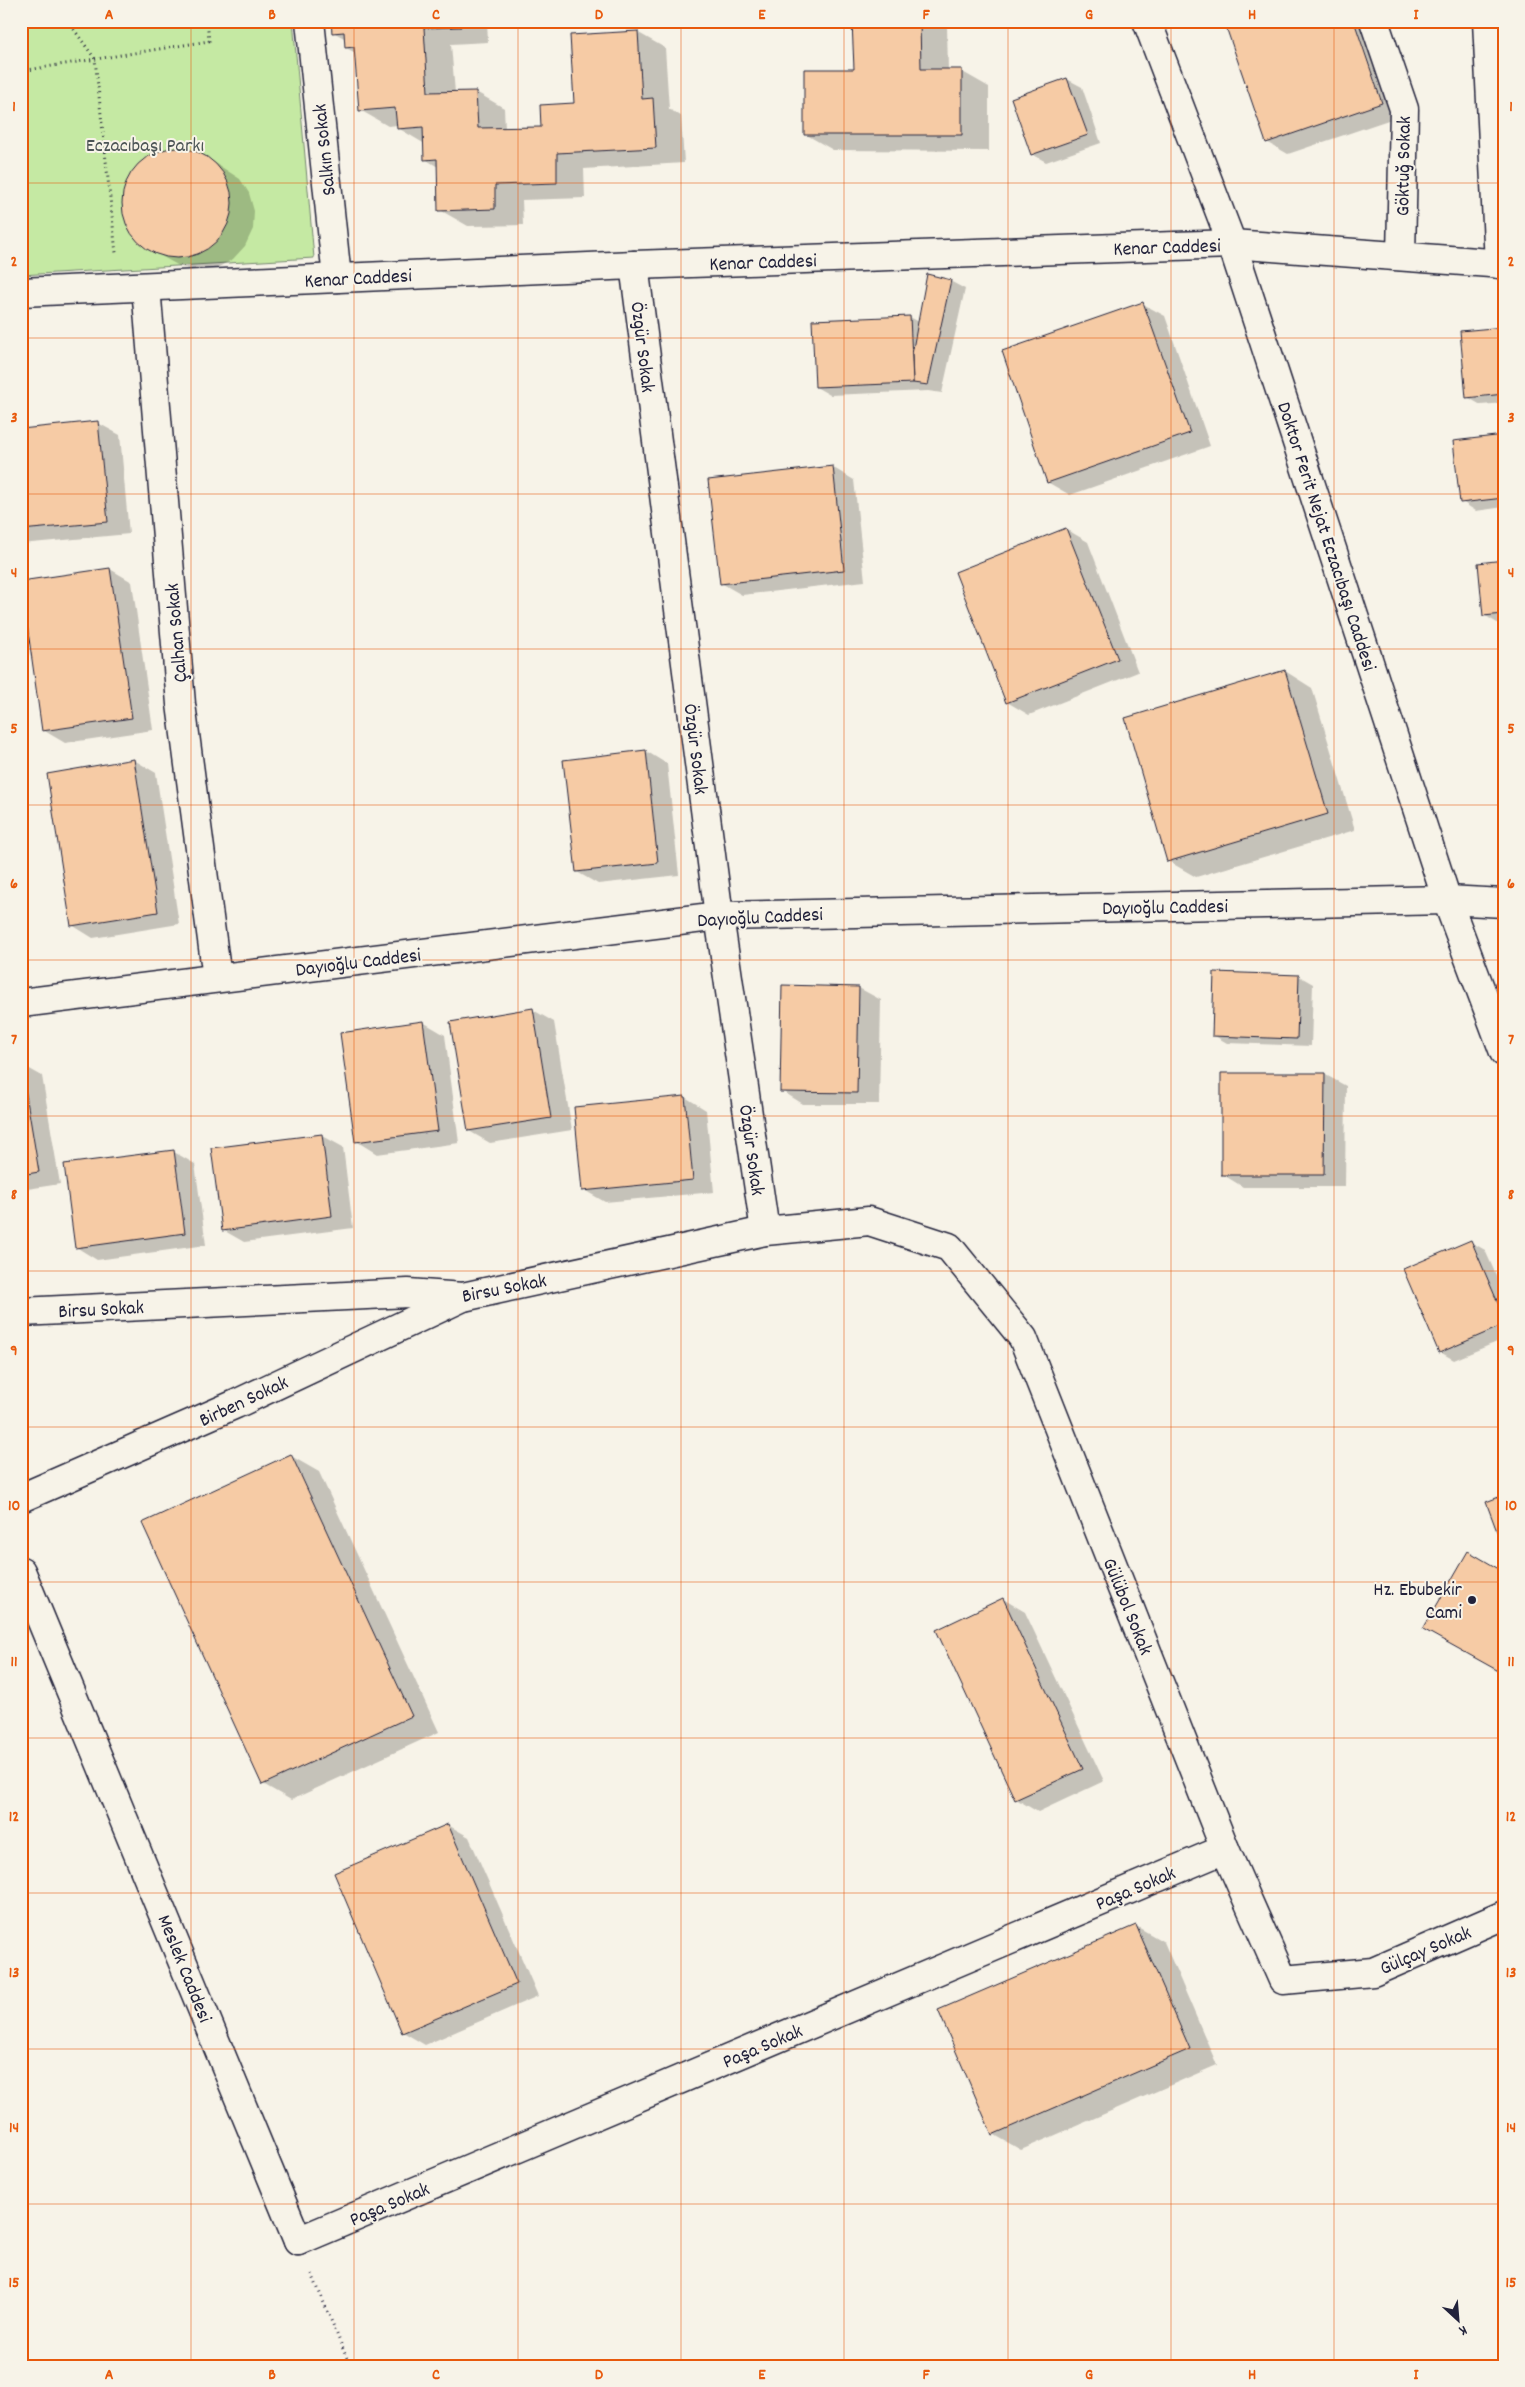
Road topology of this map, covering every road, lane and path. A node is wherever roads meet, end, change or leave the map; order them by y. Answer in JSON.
{"nodes":[{"id":1,"x":68,"y":21,"type":"edge"},
{"id":2,"x":207,"y":21,"type":"edge"},
{"id":3,"x":310,"y":21,"type":"edge"},
{"id":4,"x":1147,"y":21,"type":"edge"},
{"id":5,"x":1374,"y":21,"type":"edge"},
{"id":6,"x":1487,"y":21,"type":"edge"},
{"id":7,"x":95,"y":59,"type":"junction"},
{"id":8,"x":21,"y":71,"type":"edge"},
{"id":9,"x":1232,"y":244,"type":"junction"},
{"id":10,"x":1401,"y":256,"type":"junction"},
{"id":11,"x":1502,"y":264,"type":"edge"},
{"id":12,"x":634,"y":265,"type":"junction"},
{"id":13,"x":337,"y":278,"type":"junction"},
{"id":14,"x":133,"y":288,"type":"junction"},
{"id":15,"x":21,"y":292,"type":"edge"},
{"id":16,"x":1447,"y":900,"type":"junction"},
{"id":17,"x":1504,"y":903,"type":"edge"},
{"id":18,"x":718,"y":916,"type":"junction"},
{"id":19,"x":217,"y":978,"type":"junction"},
{"id":20,"x":21,"y":1003,"type":"edge"},
{"id":21,"x":1504,"y":1052,"type":"edge"},
{"id":22,"x":765,"y":1231,"type":"junction"},
{"id":23,"x":949,"y":1247,"type":"joint"},
{"id":24,"x":463,"y":1298,"type":"junction"},
{"id":25,"x":21,"y":1312,"type":"edge"},
{"id":26,"x":21,"y":1498,"type":"edge"},
{"id":27,"x":21,"y":1571,"type":"edge"},
{"id":28,"x":1225,"y":1849,"type":"junction"},
{"id":29,"x":1504,"y":1915,"type":"edge"},
{"id":30,"x":1283,"y":1980,"type":"joint"},
{"id":31,"x":298,"y":2241,"type":"junction"},
{"id":32,"x":350,"y":2366,"type":"edge"}],
"edges":[{"from":1,"to":7,"type":"path"},
{"from":2,"to":7,"type":"path"},
{"from":3,"to":13,"type":"street","name":"Salkın Sokak"},
{"from":4,"to":9,"type":"street","name":"Doktor Ferit Nejat Eczacıbaşı Caddesi"},
{"from":5,"to":10,"type":"street","name":"Göktuğ Sokak"},
{"from":6,"to":11,"type":"street"},
{"from":7,"to":8,"type":"path"},
{"from":7,"to":14,"type":"path"},
{"from":9,"to":10,"type":"street","name":"Kenar Caddesi"},
{"from":9,"to":12,"type":"street","name":"Kenar Caddesi"},
{"from":9,"to":16,"type":"street","name":"Doktor Ferit Nejat Eczacıbaşı Caddesi"},
{"from":10,"to":11,"type":"street","name":"Kenar Caddesi"},
{"from":12,"to":13,"type":"street","name":"Kenar Caddesi"},
{"from":12,"to":18,"type":"street","name":"Özgür Sokak"},
{"from":13,"to":14,"type":"street","name":"Kenar Caddesi"},
{"from":14,"to":15,"type":"street","name":"Kenar Caddesi"},
{"from":14,"to":19,"type":"street","name":"Çalhan Sokak"},
{"from":16,"to":17,"type":"street","name":"Dayıoğlu Caddesi"},
{"from":16,"to":18,"type":"street","name":"Dayıoğlu Caddesi"},
{"from":16,"to":21,"type":"street","name":"Doktor Ferit Nejat Eczacıbaşı Caddesi"},
{"from":18,"to":19,"type":"street","name":"Dayıoğlu Caddesi"},
{"from":18,"to":22,"type":"street","name":"Özgür Sokak"},
{"from":19,"to":20,"type":"street","name":"Dayıoğlu Caddesi"},
{"from":22,"to":23,"type":"street","name":"Birsu Sokak"},
{"from":22,"to":24,"type":"street","name":"Birsu Sokak"},
{"from":23,"to":28,"type":"street","name":"Gülübol Sokak"},
{"from":24,"to":25,"type":"street","name":"Birsu Sokak"},
{"from":24,"to":26,"type":"street","name":"Birben Sokak"},
{"from":27,"to":31,"type":"street","name":"Meslek Caddesi"},
{"from":28,"to":30,"type":"street","name":"Gülübol Sokak"},
{"from":28,"to":31,"type":"street","name":"Paşa Sokak"},
{"from":29,"to":30,"type":"street","name":"Gülçay Sokak"},
{"from":31,"to":32,"type":"path"}]}
